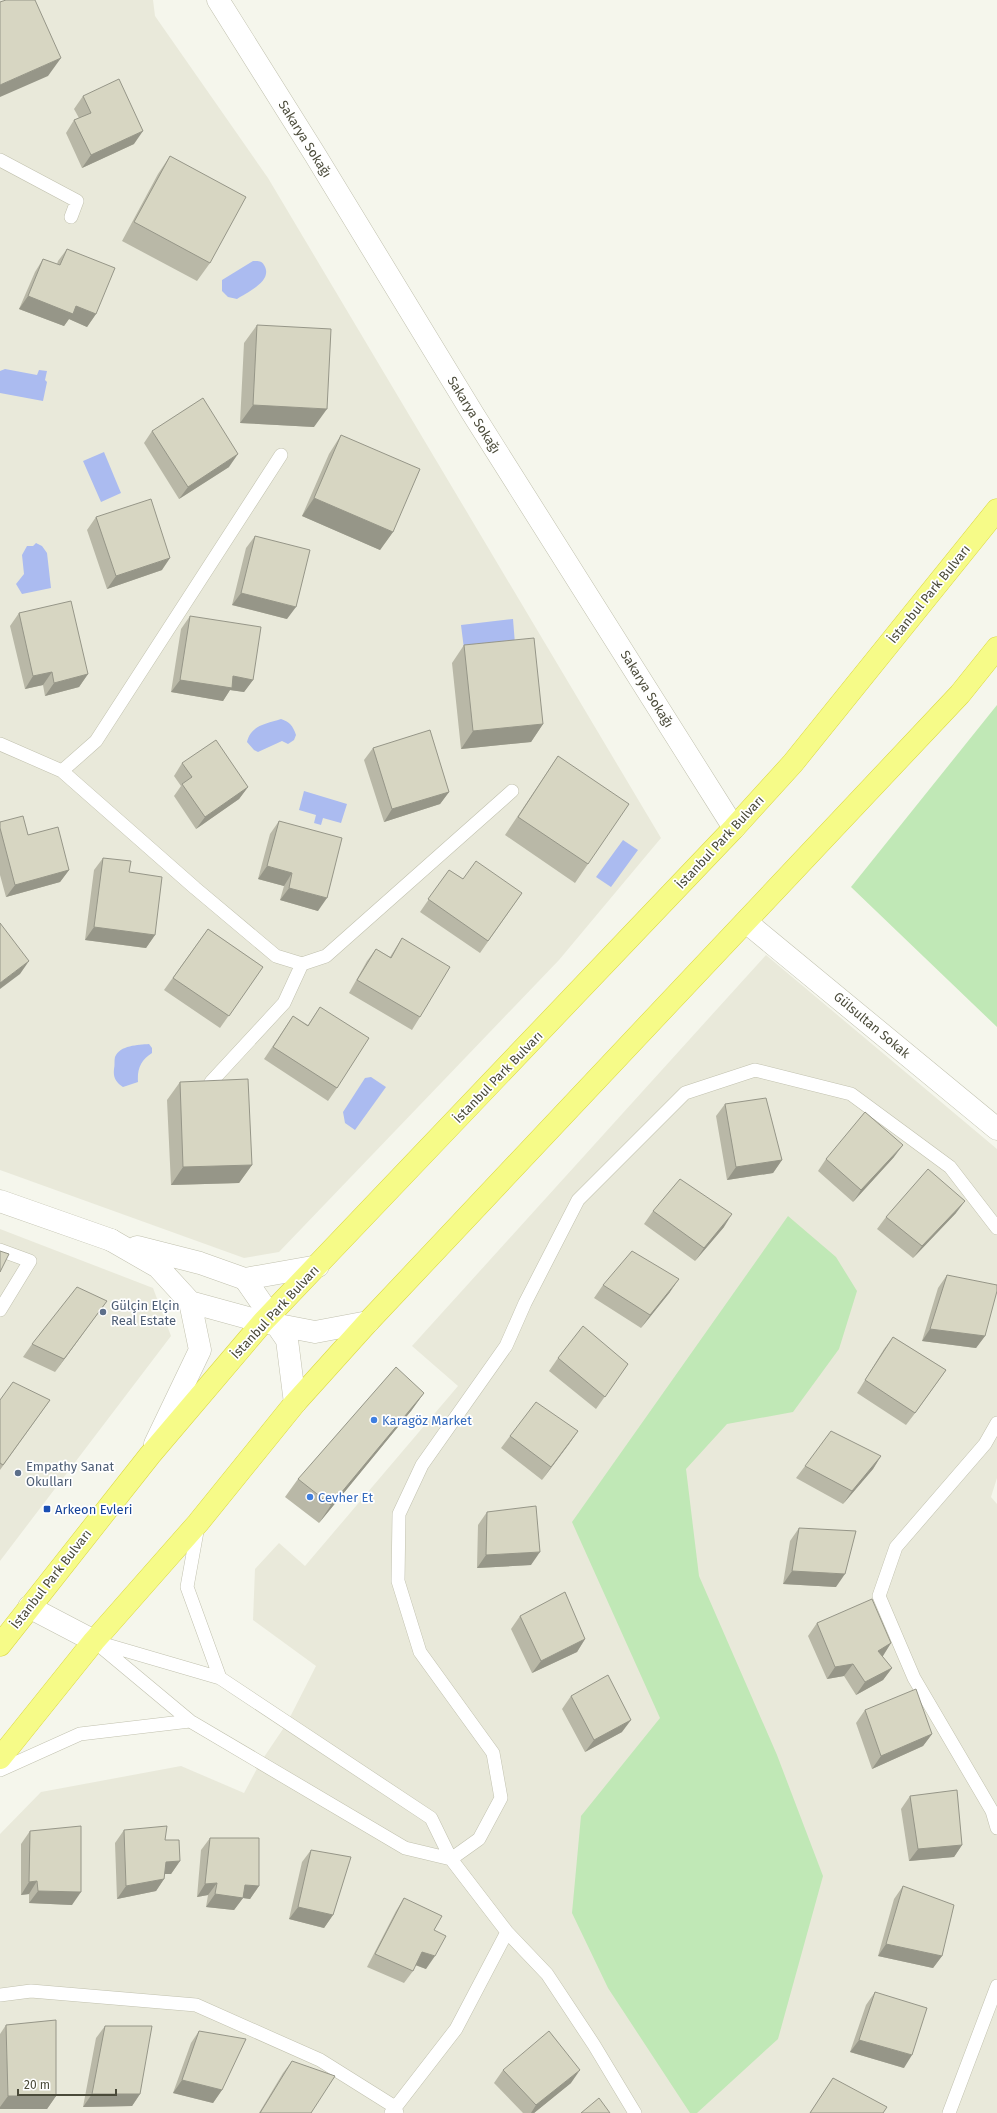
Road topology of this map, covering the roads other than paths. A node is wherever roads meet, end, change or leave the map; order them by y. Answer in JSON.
{"nodes":[{"id":1,"x":218,"y":0,"type":"edge"},
{"id":2,"x":0,"y":160,"type":"edge"},
{"id":3,"x":71,"y":217,"type":"dead end"},
{"id":4,"x":281,"y":455,"type":"dead end"},
{"id":5,"x":997,"y":510,"type":"edge"},
{"id":6,"x":997,"y":648,"type":"edge"},
{"id":7,"x":0,"y":744,"type":"edge"},
{"id":8,"x":62,"y":771,"type":"junction"},
{"id":9,"x":512,"y":791,"type":"dead end"},
{"id":10,"x":734,"y":828,"type":"junction"},
{"id":11,"x":746,"y":922,"type":"junction"},
{"id":12,"x":302,"y":964,"type":"junction"},
{"id":13,"x":211,"y":1082,"type":"edge"},
{"id":14,"x":997,"y":1129,"type":"edge"},
{"id":15,"x":0,"y":1201,"type":"edge"},
{"id":16,"x":997,"y":1228,"type":"edge"},
{"id":17,"x":111,"y":1240,"type":"junction"},
{"id":18,"x":0,"y":1250,"type":"edge"},
{"id":19,"x":318,"y":1266,"type":"junction"},
{"id":20,"x":245,"y":1279,"type":"junction"},
{"id":21,"x":190,"y":1302,"type":"junction"},
{"id":22,"x":0,"y":1310,"type":"edge"},
{"id":23,"x":269,"y":1320,"type":"junction"},
{"id":24,"x":368,"y":1322,"type":"junction"},
{"id":25,"x":295,"y":1403,"type":"junction"},
{"id":26,"x":997,"y":1423,"type":"edge"},
{"id":27,"x":150,"y":1454,"type":"junction"},
{"id":28,"x":198,"y":1523,"type":"junction"},
{"id":29,"x":29,"y":1606,"type":"junction"},
{"id":30,"x":94,"y":1641,"type":"junction"},
{"id":31,"x":0,"y":1645,"type":"edge"},
{"id":32,"x":220,"y":1678,"type":"junction"},
{"id":33,"x":190,"y":1721,"type":"junction"},
{"id":34,"x":0,"y":1758,"type":"edge"},
{"id":35,"x":0,"y":1770,"type":"edge"},
{"id":36,"x":997,"y":1828,"type":"edge"},
{"id":37,"x":451,"y":1859,"type":"junction"},
{"id":38,"x":507,"y":1932,"type":"junction"},
{"id":39,"x":997,"y":1986,"type":"edge"},
{"id":40,"x":0,"y":1995,"type":"edge"},
{"id":41,"x":394,"y":2111,"type":"edge"},
{"id":42,"x":635,"y":2113,"type":"edge"},
{"id":43,"x":949,"y":2113,"type":"edge"}],
"edges":[{"from":1,"to":10,"type":"street","name":"Sakarya Sokağı"},
{"from":2,"to":3,"type":"lane"},
{"from":4,"to":8,"type":"lane"},
{"from":5,"to":10,"type":"highway","name":"İstanbul Park Bulvarı"},
{"from":6,"to":11,"type":"highway"},
{"from":7,"to":8,"type":"lane"},
{"from":8,"to":12,"type":"lane"},
{"from":9,"to":12,"type":"lane"},
{"from":10,"to":19,"type":"highway","name":"İstanbul Park Bulvarı"},
{"from":11,"to":14,"type":"street","name":"Gülsultan Sokak"},
{"from":11,"to":24,"type":"highway"},
{"from":12,"to":13,"type":"lane"},
{"from":15,"to":17,"type":"street"},
{"from":16,"to":37,"type":"lane"},
{"from":17,"to":20,"type":"street"},
{"from":17,"to":21,"type":"street"},
{"from":18,"to":22,"type":"lane"},
{"from":19,"to":20,"type":"street"},
{"from":19,"to":23,"type":"highway","name":"İstanbul Park Bulvarı"},
{"from":20,"to":23,"type":"street"},
{"from":21,"to":23,"type":"street"},
{"from":21,"to":27,"type":"street"},
{"from":23,"to":24,"type":"street"},
{"from":23,"to":25,"type":"street"},
{"from":23,"to":27,"type":"highway","name":"İstanbul Park Bulvarı"},
{"from":24,"to":25,"type":"highway"},
{"from":25,"to":28,"type":"highway"},
{"from":26,"to":36,"type":"lane"},
{"from":27,"to":29,"type":"highway","name":"İstanbul Park Bulvarı"},
{"from":28,"to":30,"type":"highway"},
{"from":28,"to":32,"type":"lane"},
{"from":29,"to":30,"type":"street"},
{"from":29,"to":31,"type":"highway","name":"İstanbul Park Bulvarı"},
{"from":30,"to":32,"type":"lane"},
{"from":30,"to":33,"type":"lane"},
{"from":30,"to":34,"type":"highway"},
{"from":32,"to":37,"type":"lane"},
{"from":33,"to":35,"type":"lane"},
{"from":33,"to":37,"type":"lane"},
{"from":37,"to":38,"type":"lane"},
{"from":38,"to":41,"type":"lane"},
{"from":38,"to":42,"type":"lane"},
{"from":39,"to":43,"type":"lane"},
{"from":40,"to":41,"type":"lane"}]}
